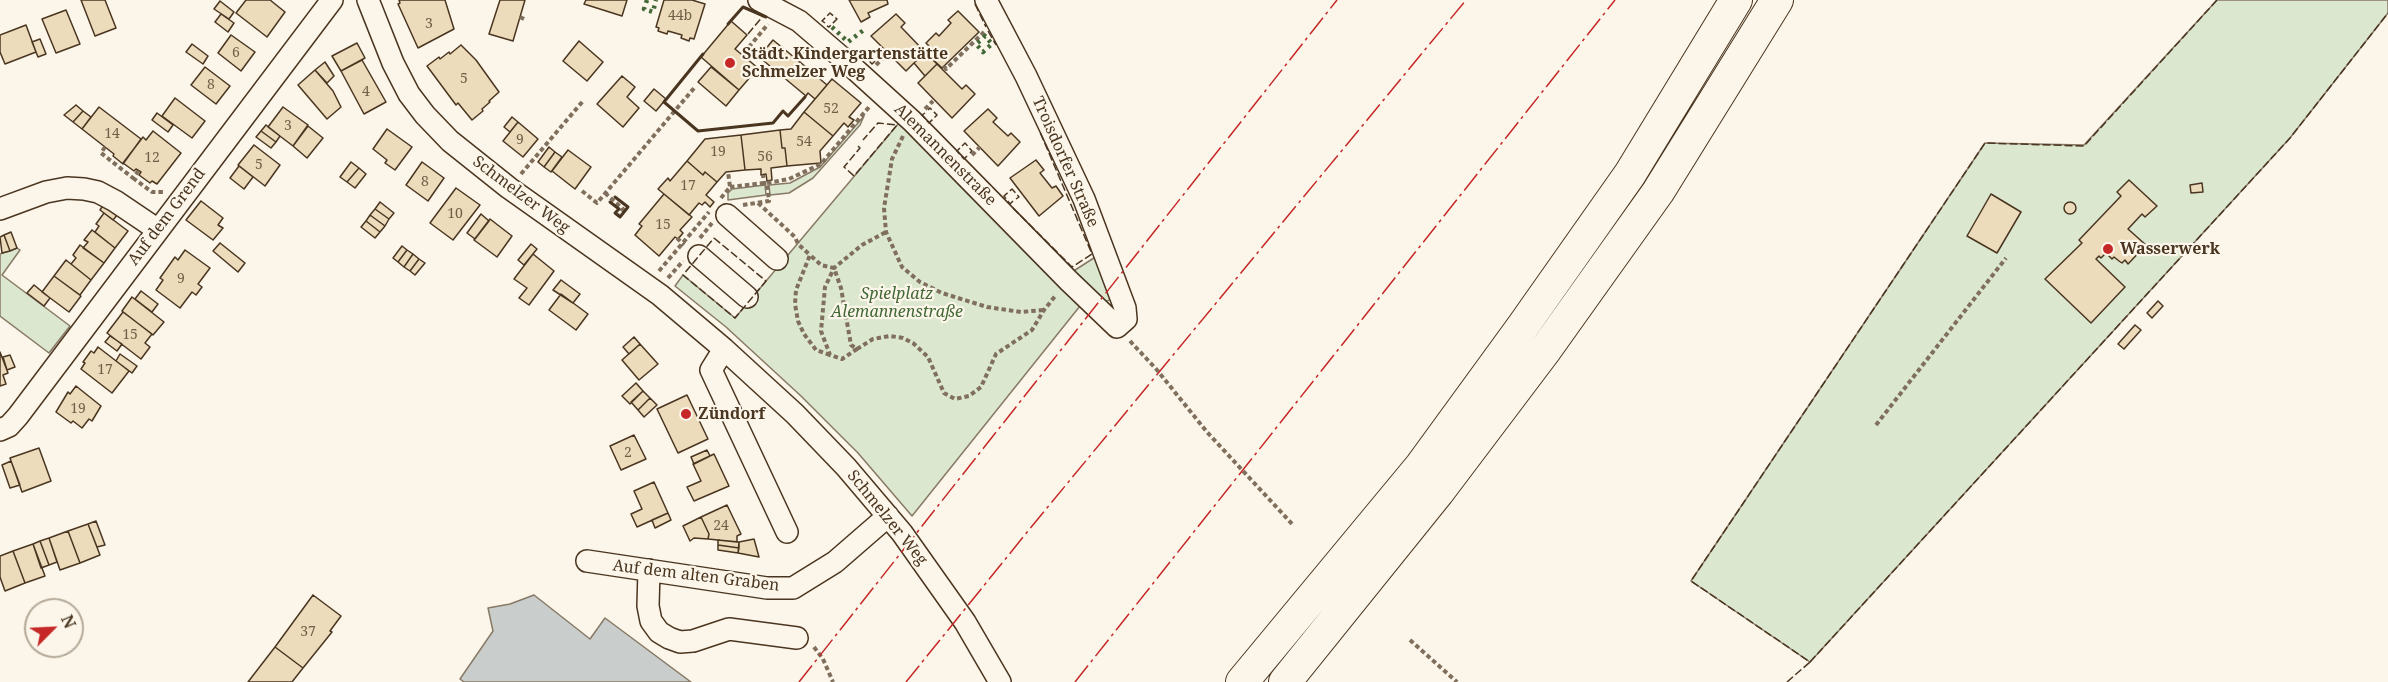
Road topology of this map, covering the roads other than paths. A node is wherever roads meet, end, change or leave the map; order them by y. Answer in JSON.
{"nodes":[{"id":1,"x":332,"y":0,"type":"edge"},
{"id":2,"x":368,"y":0,"type":"edge"},
{"id":3,"x":759,"y":0,"type":"edge"},
{"id":4,"x":986,"y":0,"type":"edge"},
{"id":5,"x":1736,"y":0,"type":"edge"},
{"id":6,"x":1777,"y":0,"type":"edge"},
{"id":7,"x":0,"y":209,"type":"edge"},
{"id":8,"x":719,"y":209,"type":"road end"},
{"id":9,"x":158,"y":230,"type":"junction"},
{"id":10,"x":699,"y":256,"type":"dead end"},
{"id":11,"x":777,"y":259,"type":"dead end"},
{"id":12,"x":747,"y":297,"type":"dead end"},
{"id":13,"x":1117,"y":327,"type":"joint"},
{"id":14,"x":724,"y":349,"type":"junction"},
{"id":15,"x":0,"y":430,"type":"edge"},
{"id":16,"x":888,"y":516,"type":"junction"},
{"id":17,"x":787,"y":532,"type":"dead end"},
{"id":18,"x":587,"y":561,"type":"dead end"},
{"id":19,"x":649,"y":570,"type":"junction"},
{"id":20,"x":797,"y":638,"type":"road end"},
{"id":21,"x":1000,"y":682,"type":"edge"},
{"id":22,"x":1242,"y":682,"type":"edge"},
{"id":23,"x":1285,"y":682,"type":"edge"}],
"edges":[{"from":1,"to":9,"type":"street","name":"Auf dem Grend"},
{"from":2,"to":14,"type":"street","name":"Schmelzer Weg"},
{"from":3,"to":13,"type":"street","name":"Alemannenstraße"},
{"from":4,"to":13,"type":"street","name":"Troisdorfer Straße"},
{"from":5,"to":22,"type":"highway"},
{"from":6,"to":23,"type":"highway"},
{"from":7,"to":9,"type":"street"},
{"from":8,"to":11,"type":"street"},
{"from":9,"to":15,"type":"street","name":"Auf dem Grend"},
{"from":10,"to":12,"type":"street"},
{"from":14,"to":16,"type":"street","name":"Schmelzer Weg"},
{"from":14,"to":17,"type":"street"},
{"from":16,"to":19,"type":"street","name":"Auf dem alten Graben"},
{"from":16,"to":21,"type":"street","name":"Schmelzer Weg"},
{"from":18,"to":19,"type":"street","name":"Auf dem alten Graben"},
{"from":19,"to":20,"type":"street"}]}
